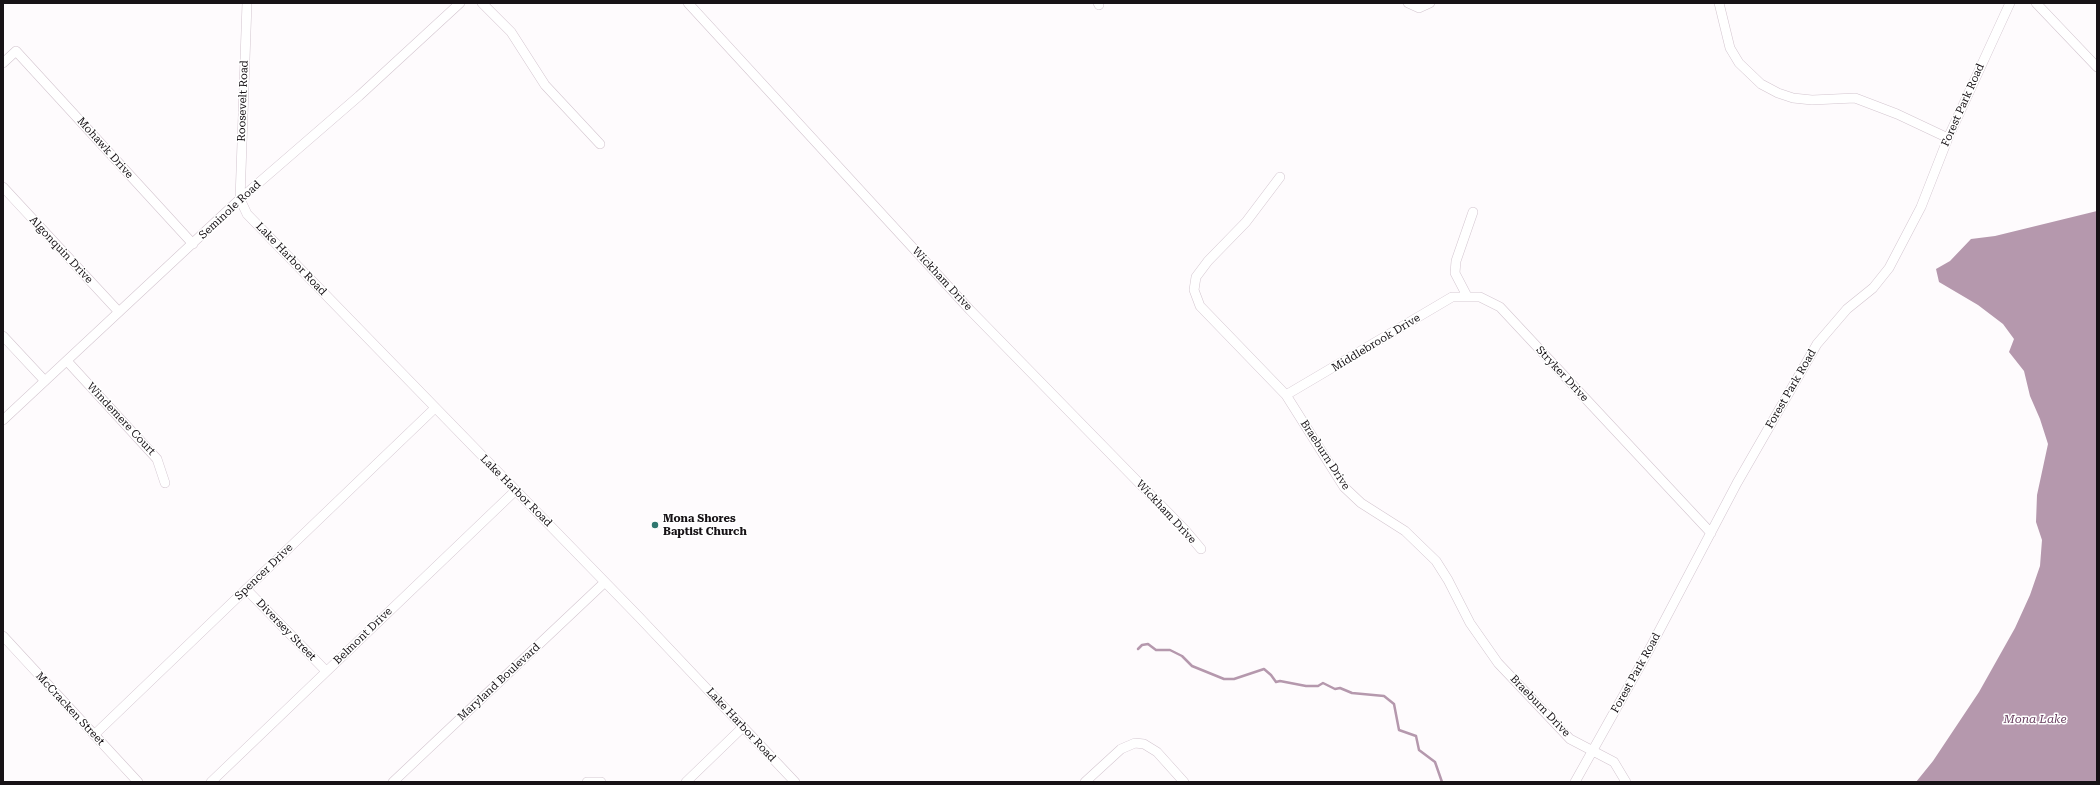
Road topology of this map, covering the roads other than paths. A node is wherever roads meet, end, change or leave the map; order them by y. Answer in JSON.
{"nodes":[{"id":1,"x":247,"y":3,"type":"edge"},
{"id":2,"x":460,"y":3,"type":"edge"},
{"id":3,"x":482,"y":3,"type":"edge"},
{"id":4,"x":688,"y":3,"type":"edge"},
{"id":5,"x":1408,"y":3,"type":"edge"},
{"id":6,"x":1430,"y":3,"type":"edge"},
{"id":7,"x":1719,"y":3,"type":"edge"},
{"id":8,"x":2010,"y":3,"type":"edge"},
{"id":9,"x":2036,"y":3,"type":"edge"},
{"id":10,"x":3,"y":63,"type":"edge"},
{"id":11,"x":2097,"y":67,"type":"edge"},
{"id":12,"x":1948,"y":138,"type":"junction"},
{"id":13,"x":600,"y":144,"type":"dead end"},
{"id":14,"x":1280,"y":177,"type":"dead end"},
{"id":15,"x":3,"y":187,"type":"edge"},
{"id":16,"x":240,"y":199,"type":"junction"},
{"id":17,"x":1473,"y":212,"type":"dead end"},
{"id":18,"x":193,"y":244,"type":"junction"},
{"id":19,"x":1467,"y":296,"type":"junction"},
{"id":20,"x":119,"y":312,"type":"junction"},
{"id":21,"x":3,"y":336,"type":"edge"},
{"id":22,"x":66,"y":361,"type":"junction"},
{"id":23,"x":45,"y":381,"type":"junction"},
{"id":24,"x":1286,"y":396,"type":"junction"},
{"id":25,"x":435,"y":408,"type":"junction"},
{"id":26,"x":3,"y":420,"type":"edge"},
{"id":27,"x":165,"y":483,"type":"dead end"},
{"id":28,"x":515,"y":491,"type":"junction"},
{"id":29,"x":1711,"y":533,"type":"junction"},
{"id":30,"x":1201,"y":549,"type":"dead end"},
{"id":31,"x":605,"y":582,"type":"junction"},
{"id":32,"x":246,"y":589,"type":"junction"},
{"id":33,"x":3,"y":636,"type":"edge"},
{"id":34,"x":326,"y":672,"type":"junction"},
{"id":35,"x":743,"y":727,"type":"junction"},
{"id":36,"x":94,"y":735,"type":"junction"},
{"id":37,"x":1592,"y":750,"type":"junction"},
{"id":38,"x":137,"y":782,"type":"edge"},
{"id":39,"x":211,"y":782,"type":"edge"},
{"id":40,"x":393,"y":782,"type":"edge"},
{"id":41,"x":587,"y":782,"type":"edge"},
{"id":42,"x":601,"y":782,"type":"edge"},
{"id":43,"x":686,"y":782,"type":"edge"},
{"id":44,"x":795,"y":782,"type":"edge"},
{"id":45,"x":1085,"y":782,"type":"edge"},
{"id":46,"x":1184,"y":782,"type":"edge"},
{"id":47,"x":1575,"y":782,"type":"edge"},
{"id":48,"x":1626,"y":782,"type":"edge"}],
"edges":[{"from":1,"to":16,"type":"street","name":"Roosevelt Road"},
{"from":2,"to":16,"type":"street","name":"Seminole Road"},
{"from":3,"to":13,"type":"street"},
{"from":4,"to":30,"type":"street","name":"Wickham Drive"},
{"from":5,"to":6,"type":"street"},
{"from":7,"to":12,"type":"street"},
{"from":8,"to":12,"type":"street","name":"Forest Park Road"},
{"from":9,"to":11,"type":"street"},
{"from":10,"to":18,"type":"street","name":"Mohawk Drive"},
{"from":12,"to":29,"type":"street","name":"Forest Park Road"},
{"from":14,"to":24,"type":"street","name":"Braeburn Drive"},
{"from":15,"to":20,"type":"street","name":"Algonquin Drive"},
{"from":16,"to":18,"type":"street","name":"Seminole Road"},
{"from":16,"to":25,"type":"street","name":"Lake Harbor Road"},
{"from":17,"to":19,"type":"street"},
{"from":18,"to":20,"type":"street","name":"Seminole Road"},
{"from":19,"to":24,"type":"street","name":"Middlebrook Drive"},
{"from":19,"to":29,"type":"street","name":"Stryker Drive"},
{"from":20,"to":22,"type":"street","name":"Seminole Road"},
{"from":21,"to":23,"type":"street"},
{"from":22,"to":23,"type":"street","name":"Seminole Road"},
{"from":22,"to":27,"type":"street","name":"Windemere Court"},
{"from":23,"to":26,"type":"street","name":"Seminole Road"},
{"from":24,"to":37,"type":"street","name":"Braeburn Drive"},
{"from":25,"to":28,"type":"street","name":"Lake Harbor Road"},
{"from":25,"to":32,"type":"street","name":"Spencer Drive"},
{"from":28,"to":31,"type":"street","name":"Lake Harbor Road"},
{"from":28,"to":34,"type":"street","name":"Belmont Drive"},
{"from":29,"to":37,"type":"street","name":"Forest Park Road"},
{"from":31,"to":35,"type":"street","name":"Lake Harbor Road"},
{"from":31,"to":40,"type":"street","name":"Maryland Boulevard"},
{"from":32,"to":34,"type":"street","name":"Diversey Street"},
{"from":32,"to":36,"type":"street","name":"Spencer Drive"},
{"from":33,"to":36,"type":"street","name":"McCracken Street"},
{"from":34,"to":39,"type":"street","name":"Belmont Drive"},
{"from":35,"to":43,"type":"street"},
{"from":35,"to":44,"type":"street","name":"Lake Harbor Road"},
{"from":36,"to":38,"type":"street","name":"McCracken Street"},
{"from":37,"to":47,"type":"street","name":"Forest Park Road"},
{"from":37,"to":48,"type":"street","name":"Braeburn Drive"},
{"from":41,"to":42,"type":"street"},
{"from":45,"to":46,"type":"street"}]}
